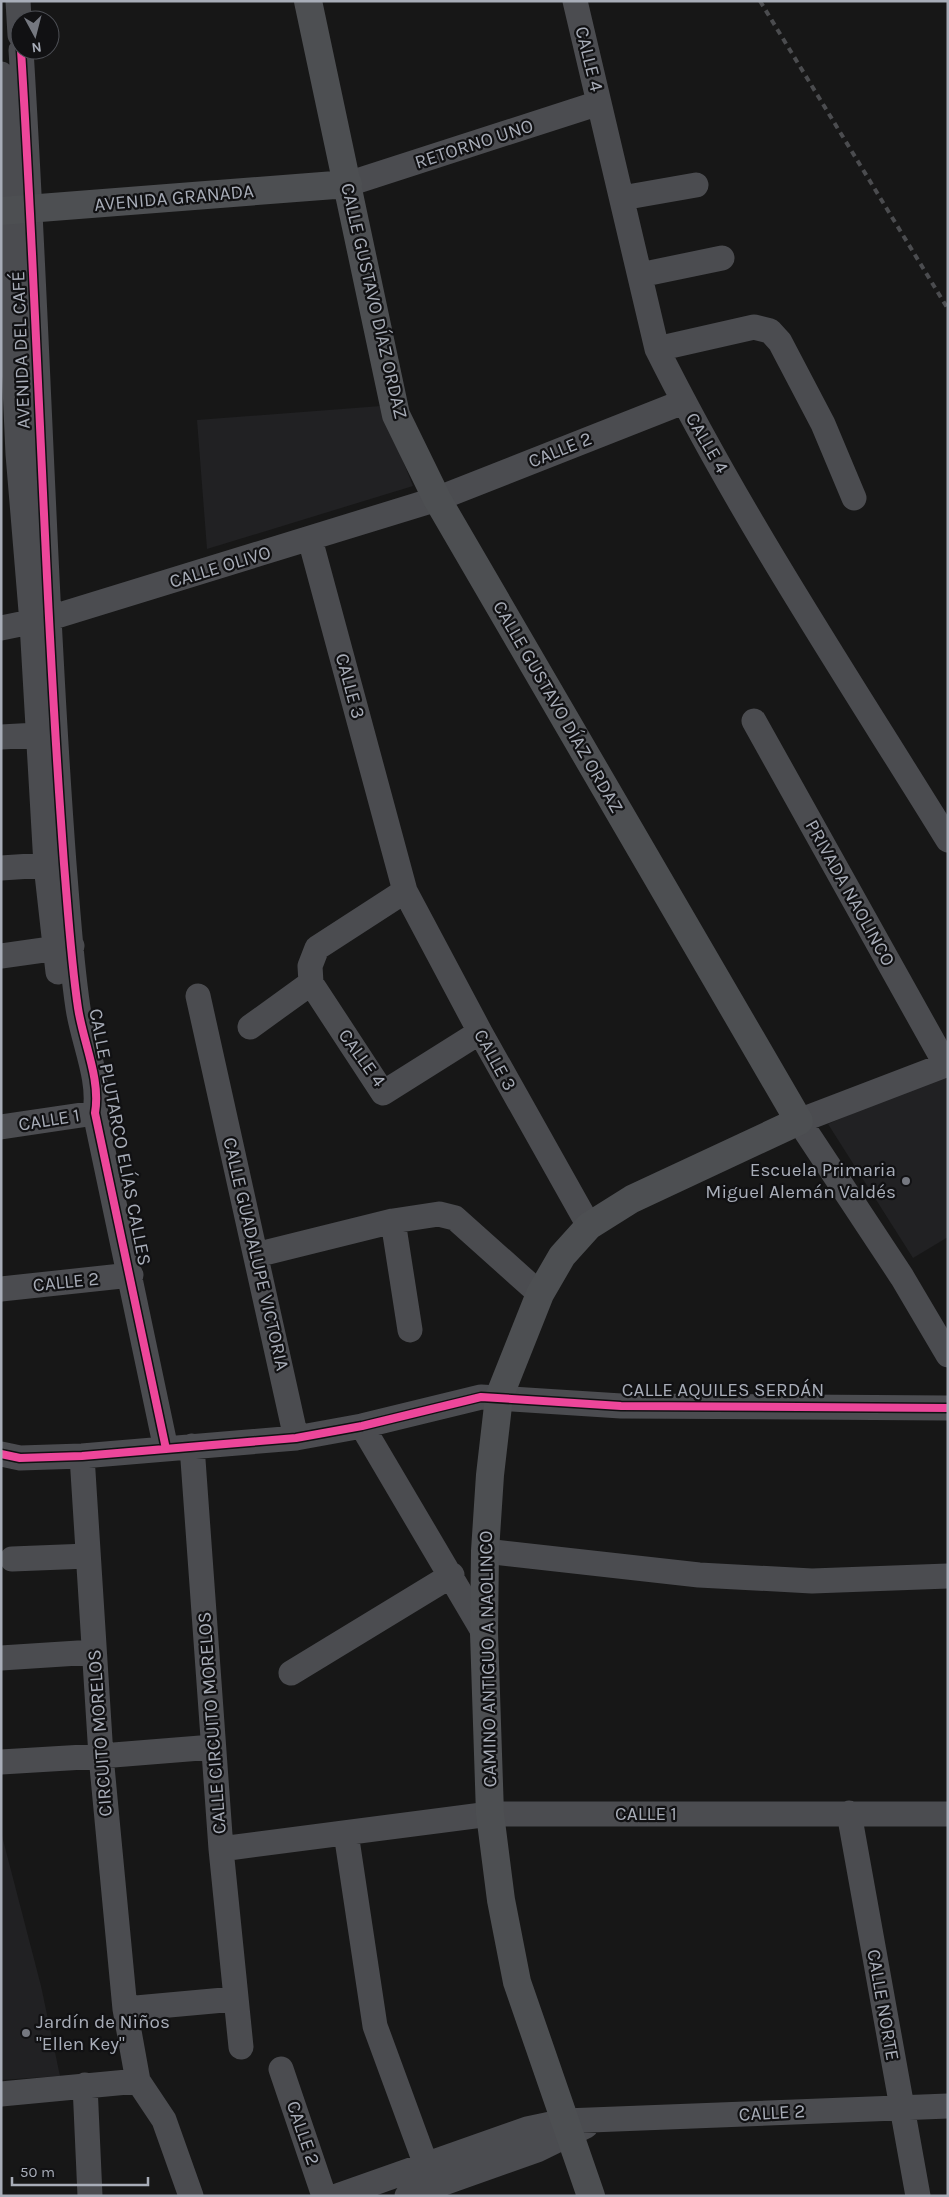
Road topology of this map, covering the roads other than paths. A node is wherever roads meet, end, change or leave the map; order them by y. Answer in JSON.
{"nodes":[{"id":1,"x":308,"y":1,"type":"edge"},
{"id":2,"x":575,"y":1,"type":"edge"},
{"id":3,"x":21,"y":60,"type":"edge"},
{"id":4,"x":1,"y":74,"type":"edge"},
{"id":5,"x":600,"y":103,"type":"junction"},
{"id":6,"x":348,"y":184,"type":"junction"},
{"id":7,"x":696,"y":185,"type":"dead end"},
{"id":8,"x":622,"y":198,"type":"junction"},
{"id":9,"x":14,"y":211,"type":"edge"},
{"id":10,"x":722,"y":258,"type":"dead end"},
{"id":11,"x":640,"y":275,"type":"junction"},
{"id":12,"x":657,"y":349,"type":"junction"},
{"id":13,"x":683,"y":402,"type":"junction"},
{"id":14,"x":854,"y":498,"type":"dead end"},
{"id":15,"x":437,"y":499,"type":"junction"},
{"id":16,"x":310,"y":539,"type":"junction"},
{"id":17,"x":41,"y":620,"type":"junction"},
{"id":18,"x":1,"y":628,"type":"edge"},
{"id":19,"x":754,"y":721,"type":"dead end"},
{"id":20,"x":38,"y":734,"type":"junction"},
{"id":21,"x":1,"y":737,"type":"edge"},
{"id":22,"x":948,"y":840,"type":"edge"},
{"id":23,"x":55,"y":864,"type":"junction"},
{"id":24,"x":1,"y":868,"type":"edge"},
{"id":25,"x":405,"y":891,"type":"junction"},
{"id":26,"x":63,"y":947,"type":"junction"},
{"id":27,"x":1,"y":956,"type":"edge"},
{"id":28,"x":311,"y":983,"type":"junction"},
{"id":29,"x":198,"y":996,"type":"dead end"},
{"id":30,"x":250,"y":1027,"type":"dead end"},
{"id":31,"x":480,"y":1032,"type":"junction"},
{"id":32,"x":947,"y":1065,"type":"edge"},
{"id":33,"x":95,"y":1113,"type":"junction"},
{"id":34,"x":799,"y":1122,"type":"junction"},
{"id":35,"x":2,"y":1125,"type":"edge"},
{"id":36,"x":393,"y":1221,"type":"junction"},
{"id":37,"x":589,"y":1226,"type":"junction"},
{"id":38,"x":256,"y":1255,"type":"junction"},
{"id":39,"x":130,"y":1275,"type":"junction"},
{"id":40,"x":1,"y":1289,"type":"edge"},
{"id":41,"x":540,"y":1294,"type":"junction"},
{"id":42,"x":410,"y":1330,"type":"dead end"},
{"id":43,"x":948,"y":1355,"type":"edge"},
{"id":44,"x":499,"y":1397,"type":"junction"},
{"id":45,"x":948,"y":1408,"type":"edge"},
{"id":46,"x":362,"y":1426,"type":"junction"},
{"id":47,"x":296,"y":1438,"type":"junction"},
{"id":48,"x":192,"y":1446,"type":"junction"},
{"id":49,"x":166,"y":1449,"type":"junction"},
{"id":50,"x":1,"y":1454,"type":"edge"},
{"id":51,"x":82,"y":1456,"type":"junction"},
{"id":52,"x":484,"y":1551,"type":"junction"},
{"id":53,"x":88,"y":1556,"type":"junction"},
{"id":54,"x":12,"y":1559,"type":"dead end"},
{"id":55,"x":452,"y":1575,"type":"junction"},
{"id":56,"x":948,"y":1576,"type":"edge"},
{"id":57,"x":484,"y":1633,"type":"junction"},
{"id":58,"x":94,"y":1652,"type":"junction"},
{"id":59,"x":1,"y":1658,"type":"edge"},
{"id":60,"x":291,"y":1673,"type":"dead end"},
{"id":61,"x":214,"y":1746,"type":"junction"},
{"id":62,"x":101,"y":1756,"type":"junction"},
{"id":63,"x":1,"y":1762,"type":"edge"},
{"id":64,"x":490,"y":1814,"type":"junction"},
{"id":65,"x":849,"y":1814,"type":"junction"},
{"id":66,"x":948,"y":1814,"type":"edge"},
{"id":67,"x":346,"y":1833,"type":"junction"},
{"id":68,"x":221,"y":1849,"type":"junction"},
{"id":69,"x":235,"y":2000,"type":"junction"},
{"id":70,"x":125,"y":2009,"type":"junction"},
{"id":71,"x":241,"y":2048,"type":"dead end"},
{"id":72,"x":281,"y":2070,"type":"dead end"},
{"id":73,"x":138,"y":2081,"type":"junction"},
{"id":74,"x":85,"y":2085,"type":"junction"},
{"id":75,"x":1,"y":2094,"type":"edge"},
{"id":76,"x":948,"y":2106,"type":"edge"},
{"id":77,"x":901,"y":2108,"type":"junction"},
{"id":78,"x":568,"y":2128,"type":"junction"},
{"id":79,"x":433,"y":2182,"type":"edge"},
{"id":80,"x":90,"y":2196,"type":"edge"},
{"id":81,"x":191,"y":2196,"type":"edge"},
{"id":82,"x":324,"y":2196,"type":"edge"},
{"id":83,"x":338,"y":2196,"type":"edge"},
{"id":84,"x":407,"y":2196,"type":"edge"},
{"id":85,"x":591,"y":2196,"type":"edge"},
{"id":86,"x":918,"y":2196,"type":"edge"}],
"edges":[{"from":1,"to":6,"type":"main road","name":"CALLE GUSTAVO DÍAZ ORDAZ"},
{"from":2,"to":5,"type":"street","name":"CALLE 4"},
{"from":3,"to":9,"type":"street","name":"AVENIDA DEL CAFÉ"},
{"from":4,"to":9,"type":"street","name":"AVENIDA DEL CAFÉ"},
{"from":5,"to":6,"type":"street","name":"RETORNO UNO"},
{"from":5,"to":8,"type":"street","name":"CALLE 4"},
{"from":6,"to":9,"type":"main road","name":"AVENIDA GRANADA"},
{"from":6,"to":15,"type":"main road","name":"CALLE GUSTAVO DÍAZ ORDAZ"},
{"from":7,"to":8,"type":"street"},
{"from":8,"to":11,"type":"street","name":"CALLE 4"},
{"from":9,"to":17,"type":"street","name":"AVENIDA DEL CAFÉ"},
{"from":10,"to":11,"type":"street"},
{"from":11,"to":12,"type":"street","name":"CALLE 4"},
{"from":12,"to":13,"type":"street","name":"CALLE 4"},
{"from":12,"to":14,"type":"street"},
{"from":13,"to":15,"type":"street","name":"CALLE 2"},
{"from":13,"to":22,"type":"street","name":"CALLE 4"},
{"from":15,"to":16,"type":"street","name":"CALLE OLIVO"},
{"from":15,"to":34,"type":"main road","name":"CALLE GUSTAVO DÍAZ ORDAZ"},
{"from":16,"to":17,"type":"street","name":"CALLE OLIVO"},
{"from":16,"to":25,"type":"street","name":"CALLE 3"},
{"from":17,"to":18,"type":"street","name":"CALLE OLIVO"},
{"from":17,"to":20,"type":"street","name":"CALLE PLUTARCO ELÍAS CALLES"},
{"from":17,"to":23,"type":"street","name":"CALLE PLUTARCO ELÍAS CALLES"},
{"from":19,"to":32,"type":"street","name":"PRIVADA NAOLINCO"},
{"from":20,"to":21,"type":"street"},
{"from":20,"to":23,"type":"street","name":"CALLE PLUTARCO ELÍAS CALLES"},
{"from":23,"to":24,"type":"street"},
{"from":23,"to":26,"type":"street","name":"CALLE PLUTARCO ELÍAS CALLES"},
{"from":25,"to":28,"type":"street"},
{"from":25,"to":31,"type":"street","name":"CALLE 3"},
{"from":26,"to":27,"type":"street"},
{"from":26,"to":33,"type":"street","name":"CALLE PLUTARCO ELÍAS CALLES"},
{"from":28,"to":30,"type":"street"},
{"from":28,"to":31,"type":"street","name":"CALLE 4"},
{"from":29,"to":38,"type":"street","name":"CALLE GUADALUPE VICTORIA"},
{"from":31,"to":37,"type":"street","name":"CALLE 3"},
{"from":32,"to":34,"type":"street","name":"CAMINO ANTIGUO A NAOLINCO"},
{"from":33,"to":35,"type":"street","name":"CALLE 1"},
{"from":33,"to":39,"type":"street","name":"CALLE PLUTARCO ELÍAS CALLES"},
{"from":34,"to":37,"type":"main road","name":"CAMINO ANTIGUO A NAOLINCO"},
{"from":34,"to":43,"type":"street","name":"CALLE GUSTAVO DÍAZ ORDAZ"},
{"from":36,"to":38,"type":"street"},
{"from":36,"to":41,"type":"street"},
{"from":36,"to":42,"type":"street"},
{"from":37,"to":41,"type":"main road","name":"CAMINO ANTIGUO A NAOLINCO"},
{"from":38,"to":47,"type":"street","name":"CALLE GUADALUPE VICTORIA"},
{"from":39,"to":40,"type":"street","name":"CALLE 2"},
{"from":39,"to":49,"type":"street","name":"CALLE PLUTARCO ELÍAS CALLES"},
{"from":41,"to":44,"type":"main road","name":"CAMINO ANTIGUO A NAOLINCO"},
{"from":44,"to":45,"type":"street","name":"CALLE AQUILES SERDÁN"},
{"from":44,"to":46,"type":"street","name":"CALLE AQUILES SERDÁN"},
{"from":44,"to":52,"type":"main road","name":"CAMINO ANTIGUO A NAOLINCO"},
{"from":46,"to":47,"type":"street","name":"CALLE AQUILES SERDÁN"},
{"from":46,"to":55,"type":"street"},
{"from":47,"to":48,"type":"street","name":"CALLE AQUILES SERDÁN"},
{"from":48,"to":49,"type":"street","name":"CALLE AQUILES SERDÁN"},
{"from":48,"to":61,"type":"street","name":"CALLE CIRCUITO MORELOS"},
{"from":49,"to":51,"type":"street","name":"CALLE AQUILES SERDÁN"},
{"from":50,"to":51,"type":"street","name":"CALLE AQUILES SERDÁN"},
{"from":51,"to":53,"type":"street","name":"CIRCUITO MORELOS"},
{"from":52,"to":56,"type":"street"},
{"from":52,"to":57,"type":"main road","name":"CAMINO ANTIGUO A NAOLINCO"},
{"from":53,"to":54,"type":"street"},
{"from":53,"to":58,"type":"street","name":"CIRCUITO MORELOS"},
{"from":55,"to":57,"type":"street"},
{"from":55,"to":60,"type":"street"},
{"from":57,"to":64,"type":"main road","name":"CAMINO ANTIGUO A NAOLINCO"},
{"from":58,"to":59,"type":"street"},
{"from":58,"to":62,"type":"street","name":"CIRCUITO MORELOS"},
{"from":61,"to":62,"type":"street"},
{"from":61,"to":68,"type":"street","name":"CALLE CIRCUITO MORELOS"},
{"from":62,"to":63,"type":"street"},
{"from":62,"to":70,"type":"street","name":"CIRCUITO MORELOS"},
{"from":64,"to":65,"type":"street","name":"CALLE 1"},
{"from":64,"to":67,"type":"street","name":"CALLE 1"},
{"from":64,"to":78,"type":"main road","name":"CAMINO ANTIGUO A NAOLINCO"},
{"from":65,"to":66,"type":"street","name":"CALLE 1"},
{"from":65,"to":77,"type":"street","name":"CALLE NORTE"},
{"from":67,"to":68,"type":"street","name":"CALLE 1"},
{"from":67,"to":79,"type":"street"},
{"from":68,"to":69,"type":"street","name":"CALLE CIRCUITO MORELOS"},
{"from":69,"to":70,"type":"street"},
{"from":69,"to":71,"type":"street","name":"CALLE CIRCUITO MORELOS"},
{"from":70,"to":73,"type":"street","name":"CIRCUITO MORELOS"},
{"from":72,"to":82,"type":"street","name":"CALLE 2"},
{"from":73,"to":74,"type":"street"},
{"from":73,"to":81,"type":"street"},
{"from":74,"to":75,"type":"street"},
{"from":74,"to":80,"type":"street"},
{"from":76,"to":77,"type":"street","name":"CALLE 2"},
{"from":77,"to":78,"type":"street","name":"CALLE 2"},
{"from":77,"to":86,"type":"street","name":"CALLE NORTE"},
{"from":78,"to":79,"type":"street","name":"CALLE 2"},
{"from":78,"to":85,"type":"main road","name":"CAMINO ANTIGUO A NAOLINCO"},
{"from":79,"to":83,"type":"street","name":"CALLE 2"},
{"from":79,"to":84,"type":"street","name":"CALLE 2"}]}
